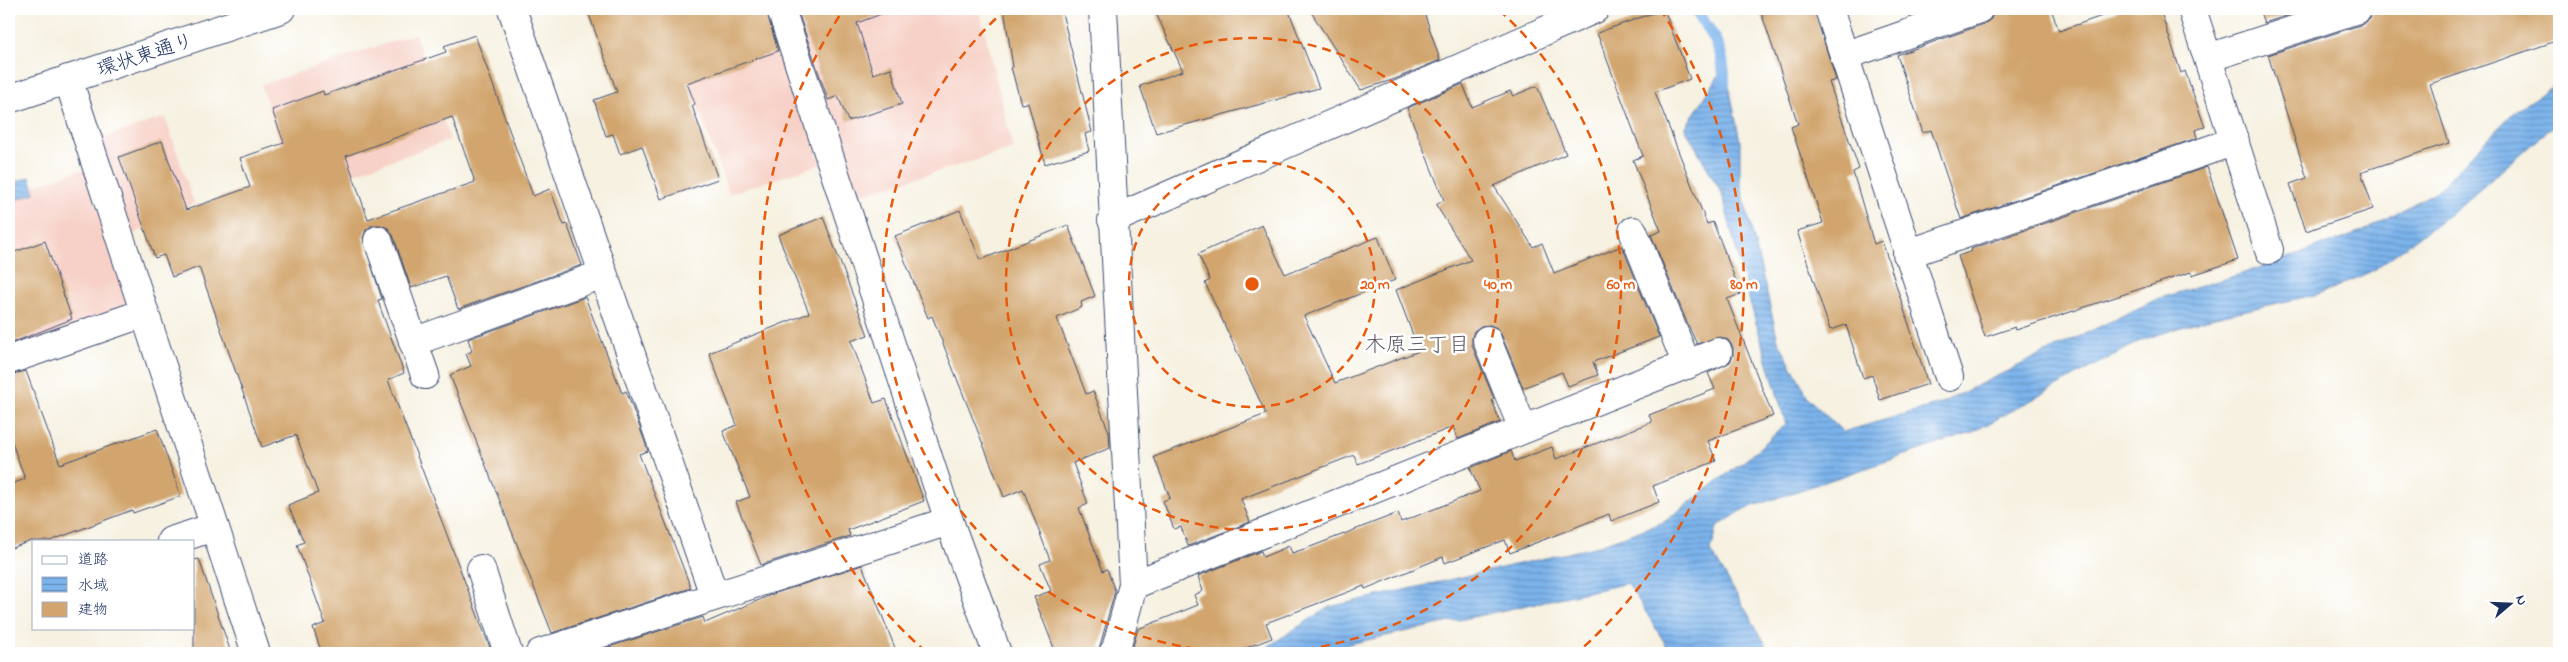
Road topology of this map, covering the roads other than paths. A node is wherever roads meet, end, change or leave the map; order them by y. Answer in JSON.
{"nodes":[{"id":1,"x":281,"y":9,"type":"edge"},
{"id":2,"x":512,"y":9,"type":"edge"},
{"id":3,"x":781,"y":9,"type":"edge"},
{"id":4,"x":1103,"y":9,"type":"edge"},
{"id":5,"x":1595,"y":9,"type":"edge"},
{"id":6,"x":1829,"y":9,"type":"edge"},
{"id":7,"x":1979,"y":9,"type":"edge"},
{"id":8,"x":2192,"y":9,"type":"edge"},
{"id":9,"x":2358,"y":9,"type":"edge"},
{"id":10,"x":1844,"y":56,"type":"junction"},
{"id":11,"x":2208,"y":58,"type":"junction"},
{"id":12,"x":68,"y":79,"type":"junction"},
{"id":13,"x":9,"y":99,"type":"edge"},
{"id":14,"x":2235,"y":141,"type":"junction"},
{"id":15,"x":1112,"y":220,"type":"junction"},
{"id":16,"x":1633,"y":231,"type":"dead end"},
{"id":17,"x":378,"y":240,"type":"dead end"},
{"id":18,"x":2269,"y":250,"type":"dead end"},
{"id":19,"x":1907,"y":254,"type":"junction"},
{"id":20,"x":603,"y":274,"type":"junction"},
{"id":21,"x":144,"y":313,"type":"junction"},
{"id":22,"x":1487,"y":340,"type":"dead end"},
{"id":23,"x":413,"y":342,"type":"junction"},
{"id":24,"x":1718,"y":352,"type":"dead end"},
{"id":25,"x":9,"y":360,"type":"edge"},
{"id":26,"x":1687,"y":365,"type":"junction"},
{"id":27,"x":425,"y":375,"type":"dead end"},
{"id":28,"x":1949,"y":377,"type":"dead end"},
{"id":29,"x":1523,"y":430,"type":"junction"},
{"id":30,"x":949,"y":521,"type":"junction"},
{"id":31,"x":214,"y":527,"type":"junction"},
{"id":32,"x":174,"y":540,"type":"edge"},
{"id":33,"x":481,"y":569,"type":"dead end"},
{"id":34,"x":1132,"y":584,"type":"junction"},
{"id":35,"x":714,"y":596,"type":"junction"},
{"id":36,"x":256,"y":653,"type":"edge"},
{"id":37,"x":508,"y":653,"type":"edge"},
{"id":38,"x":540,"y":653,"type":"edge"},
{"id":39,"x":997,"y":653,"type":"edge"},
{"id":40,"x":1112,"y":653,"type":"edge"}],
"edges":[{"from":1,"to":12,"type":"street","name":"環状東通り"},
{"from":2,"to":20,"type":"street"},
{"from":3,"to":30,"type":"street"},
{"from":4,"to":15,"type":"street"},
{"from":5,"to":15,"type":"street"},
{"from":6,"to":10,"type":"street"},
{"from":7,"to":10,"type":"street"},
{"from":8,"to":11,"type":"street"},
{"from":9,"to":11,"type":"street"},
{"from":10,"to":19,"type":"street"},
{"from":11,"to":14,"type":"street"},
{"from":12,"to":13,"type":"street","name":"環状東通り"},
{"from":12,"to":21,"type":"street"},
{"from":14,"to":18,"type":"street"},
{"from":14,"to":19,"type":"street"},
{"from":15,"to":34,"type":"street"},
{"from":16,"to":26,"type":"street"},
{"from":17,"to":23,"type":"street"},
{"from":19,"to":28,"type":"street"},
{"from":20,"to":23,"type":"street"},
{"from":20,"to":35,"type":"street"},
{"from":21,"to":25,"type":"street"},
{"from":21,"to":31,"type":"street"},
{"from":22,"to":29,"type":"street"},
{"from":23,"to":27,"type":"street"},
{"from":24,"to":26,"type":"street"},
{"from":26,"to":29,"type":"street"},
{"from":29,"to":34,"type":"street"},
{"from":30,"to":35,"type":"street"},
{"from":30,"to":39,"type":"street"},
{"from":31,"to":32,"type":"street"},
{"from":31,"to":36,"type":"street"},
{"from":33,"to":37,"type":"street"},
{"from":34,"to":40,"type":"street"},
{"from":35,"to":38,"type":"street"}]}
